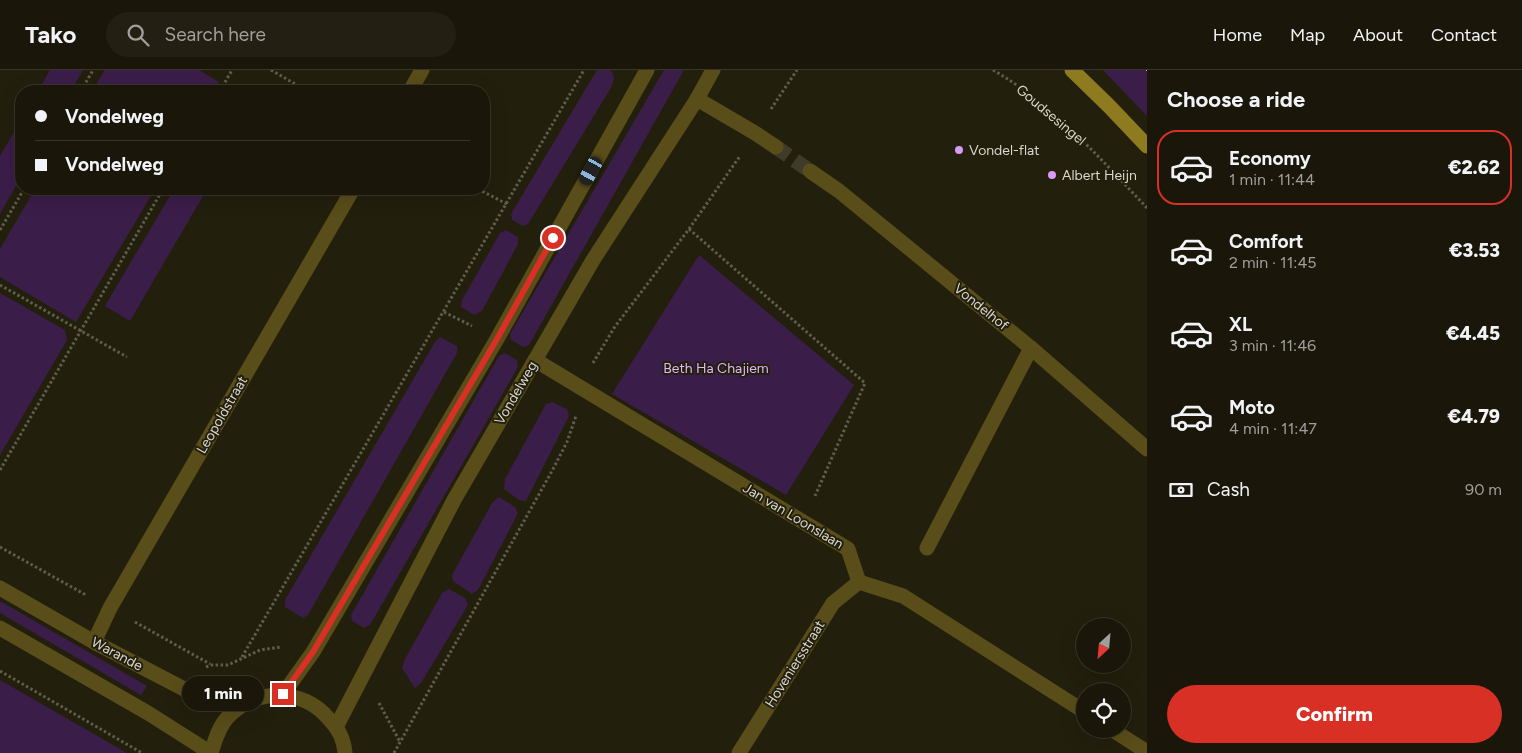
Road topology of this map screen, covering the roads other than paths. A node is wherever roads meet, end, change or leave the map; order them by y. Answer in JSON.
{"nodes":[{"id":1,"x":422,"y":70,"type":"edge"},
{"id":2,"x":647,"y":70,"type":"edge"},
{"id":3,"x":713,"y":70,"type":"edge"},
{"id":4,"x":1072,"y":70,"type":"edge"},
{"id":5,"x":413,"y":85,"type":"edge"},
{"id":6,"x":696,"y":99,"type":"junction"},
{"id":7,"x":1147,"y":146,"type":"edge"},
{"id":8,"x":776,"y":148,"type":"tunnel mouth"},
{"id":9,"x":810,"y":172,"type":"tunnel mouth"},
{"id":10,"x":350,"y":195,"type":"edge"},
{"id":11,"x":1031,"y":348,"type":"junction"},
{"id":12,"x":535,"y":360,"type":"junction"},
{"id":13,"x":1147,"y":449,"type":"edge"},
{"id":14,"x":927,"y":548,"type":"dead end"},
{"id":15,"x":859,"y":582,"type":"junction"},
{"id":16,"x":0,"y":588,"type":"edge"},
{"id":17,"x":0,"y":628,"type":"edge"},
{"id":18,"x":94,"y":642,"type":"junction"},
{"id":19,"x":283,"y":694,"type":"junction"},
{"id":20,"x":1076,"y":706,"type":"edge"},
{"id":21,"x":239,"y":707,"type":"junction"},
{"id":22,"x":336,"y":727,"type":"junction"},
{"id":23,"x":1125,"y":738,"type":"edge"},
{"id":24,"x":1147,"y":752,"type":"edge"},
{"id":25,"x":212,"y":753,"type":"edge"},
{"id":26,"x":345,"y":753,"type":"edge"},
{"id":27,"x":739,"y":753,"type":"edge"}],
"edges":[{"from":1,"to":5,"type":"street"},
{"from":2,"to":19,"type":"street"},
{"from":3,"to":6,"type":"street","name":"Vondelweg"},
{"from":4,"to":7,"type":"main road"},
{"from":6,"to":8,"type":"street"},
{"from":6,"to":12,"type":"street","name":"Vondelweg"},
{"from":9,"to":11,"type":"street","name":"Vondelhof"},
{"from":10,"to":18,"type":"street","name":"Leopoldstraat"},
{"from":11,"to":13,"type":"street","name":"Vondelhof"},
{"from":11,"to":14,"type":"street"},
{"from":12,"to":15,"type":"street","name":"Jan van Loonslaan"},
{"from":12,"to":22,"type":"street","name":"Vondelweg"},
{"from":15,"to":20,"type":"street"},
{"from":15,"to":27,"type":"street","name":"Hoveniersstraat"},
{"from":16,"to":18,"type":"street","name":"Warande"},
{"from":17,"to":25,"type":"street"},
{"from":18,"to":21,"type":"street","name":"Warande"},
{"from":19,"to":21,"type":"street"},
{"from":19,"to":22,"type":"street"},
{"from":21,"to":25,"type":"street"},
{"from":22,"to":26,"type":"street"},
{"from":23,"to":24,"type":"street"}]}
